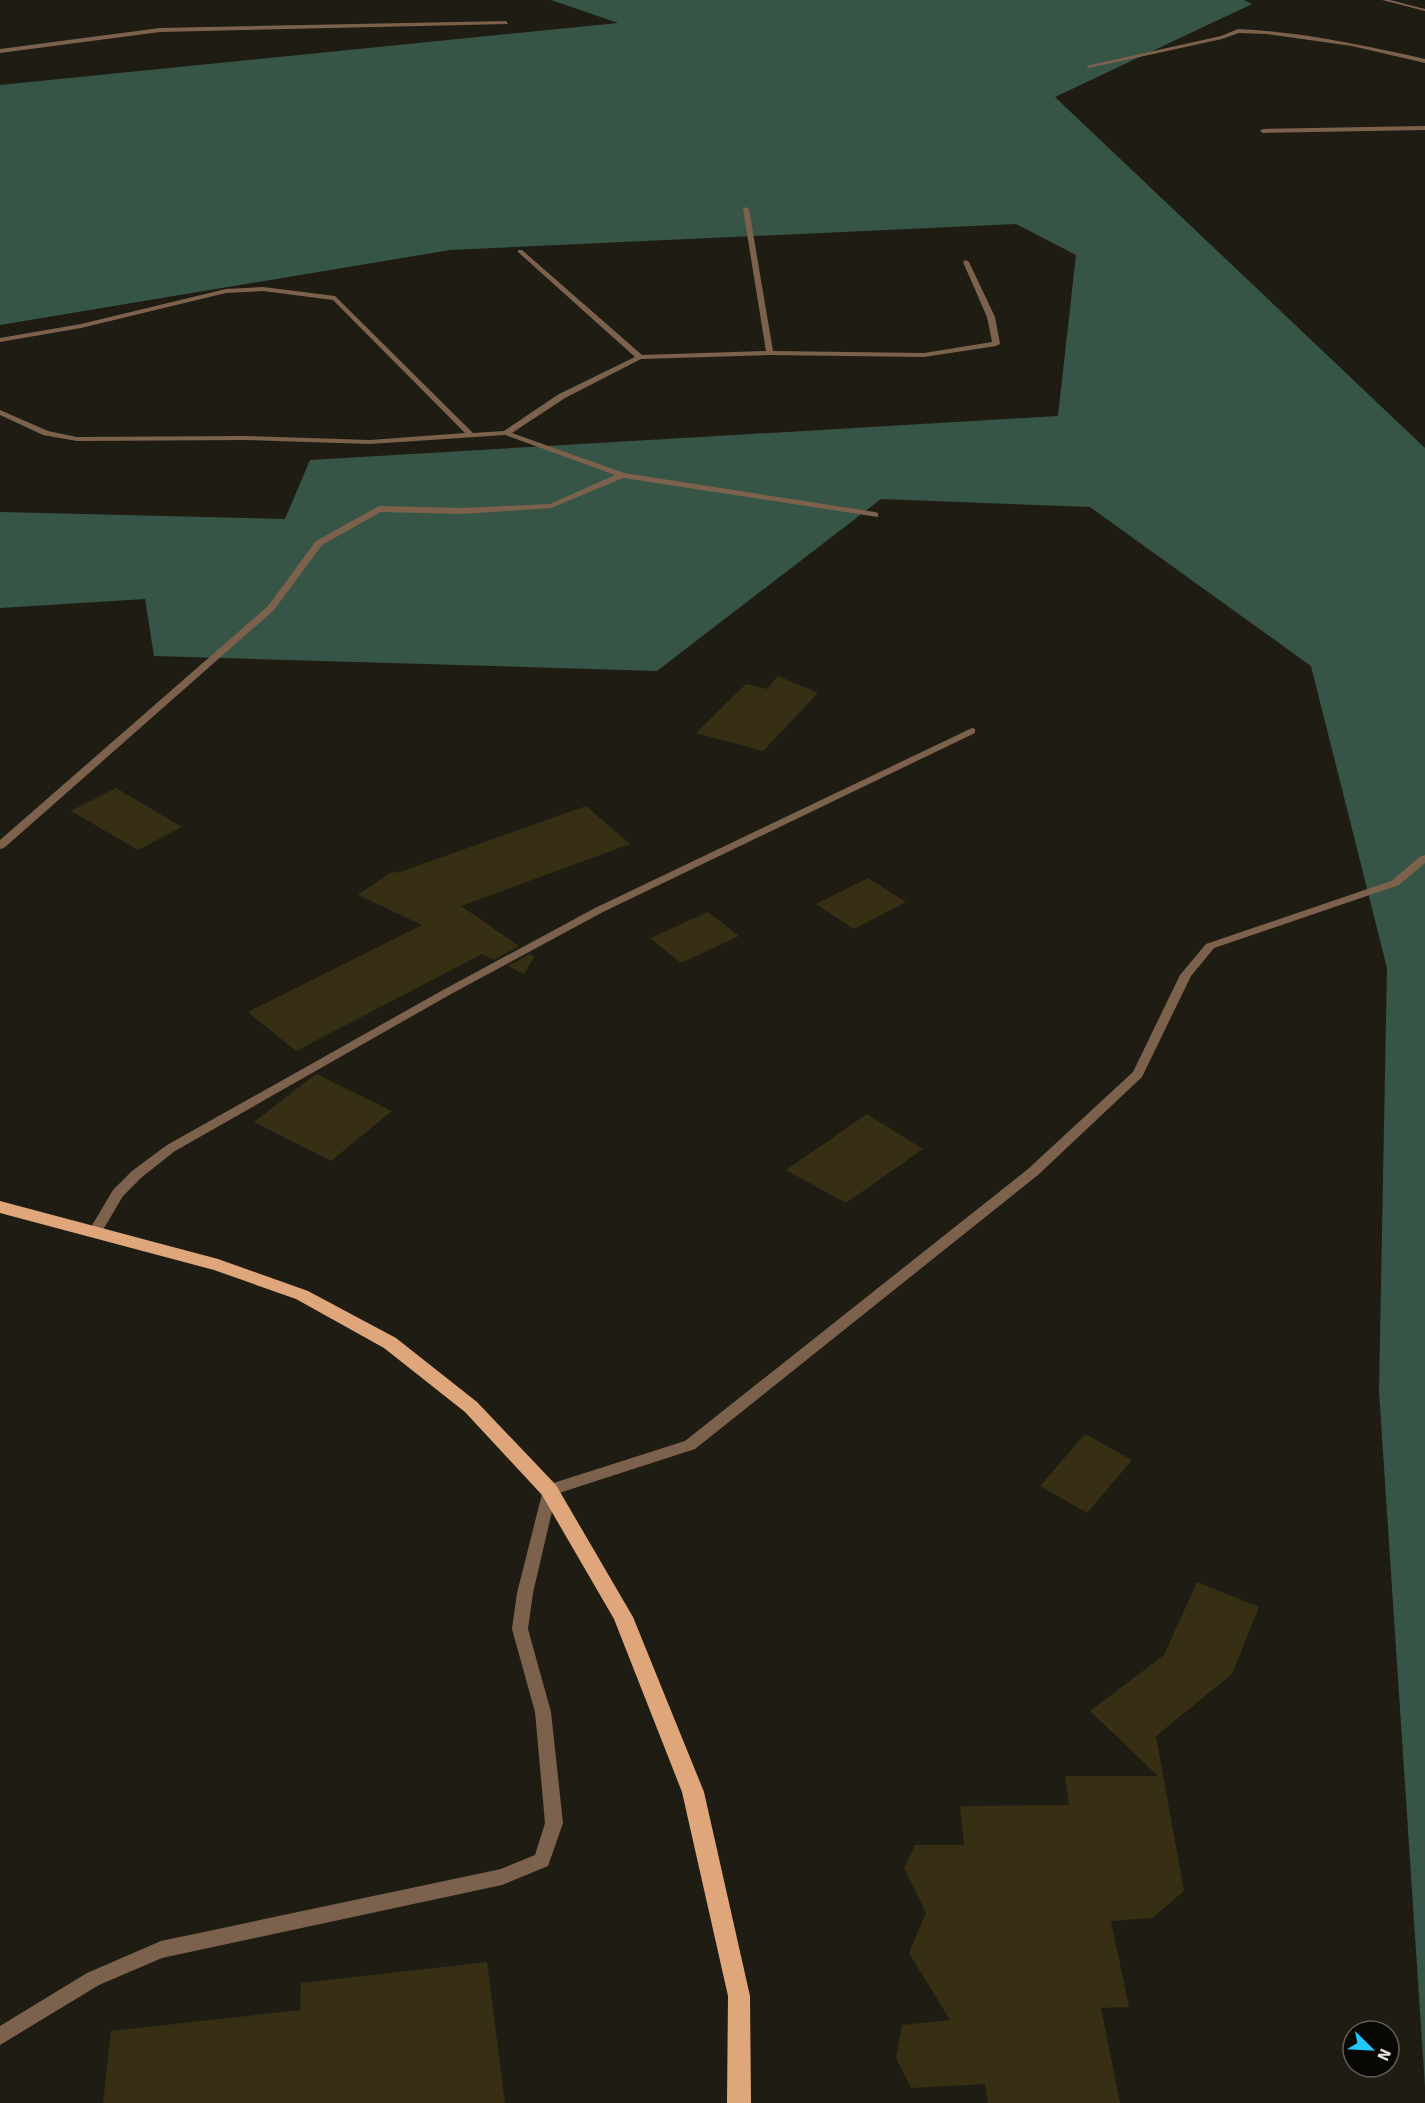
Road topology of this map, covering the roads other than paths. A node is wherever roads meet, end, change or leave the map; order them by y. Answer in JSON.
{"nodes":[{"id":1,"x":1384,"y":0,"type":"edge"},
{"id":2,"x":1425,"y":10,"type":"edge"},
{"id":3,"x":506,"y":23,"type":"dead end"},
{"id":4,"x":0,"y":51,"type":"edge"},
{"id":5,"x":1425,"y":61,"type":"edge"},
{"id":6,"x":1089,"y":66,"type":"dead end"},
{"id":7,"x":1425,"y":128,"type":"edge"},
{"id":8,"x":1263,"y":131,"type":"dead end"},
{"id":9,"x":746,"y":209,"type":"dead end"},
{"id":10,"x":520,"y":251,"type":"dead end"},
{"id":11,"x":966,"y":262,"type":"dead end"},
{"id":12,"x":0,"y":340,"type":"edge"},
{"id":13,"x":770,"y":353,"type":"junction"},
{"id":14,"x":640,"y":357,"type":"junction"},
{"id":15,"x":0,"y":412,"type":"edge"},
{"id":16,"x":506,"y":433,"type":"junction"},
{"id":17,"x":471,"y":435,"type":"junction"},
{"id":18,"x":622,"y":475,"type":"junction"},
{"id":19,"x":876,"y":515,"type":"dead end"},
{"id":20,"x":972,"y":731,"type":"dead end"},
{"id":21,"x":0,"y":846,"type":"edge"},
{"id":22,"x":1425,"y":858,"type":"edge"},
{"id":23,"x":0,"y":1207,"type":"edge"},
{"id":24,"x":95,"y":1232,"type":"junction"},
{"id":25,"x":549,"y":1490,"type":"junction"},
{"id":26,"x":0,"y":2036,"type":"edge"},
{"id":27,"x":739,"y":2103,"type":"edge"}],
"edges":[{"from":1,"to":2,"type":"street"},
{"from":3,"to":4,"type":"street"},
{"from":5,"to":6,"type":"street"},
{"from":7,"to":8,"type":"street"},
{"from":9,"to":13,"type":"street"},
{"from":10,"to":14,"type":"street"},
{"from":11,"to":13,"type":"street"},
{"from":12,"to":17,"type":"street"},
{"from":13,"to":14,"type":"street"},
{"from":14,"to":16,"type":"street"},
{"from":15,"to":17,"type":"street"},
{"from":16,"to":17,"type":"street"},
{"from":16,"to":18,"type":"street"},
{"from":18,"to":19,"type":"street"},
{"from":18,"to":21,"type":"street"},
{"from":20,"to":24,"type":"street"},
{"from":22,"to":25,"type":"street"},
{"from":23,"to":24,"type":"main road"},
{"from":24,"to":25,"type":"main road"},
{"from":25,"to":26,"type":"street"},
{"from":25,"to":27,"type":"main road"}]}
